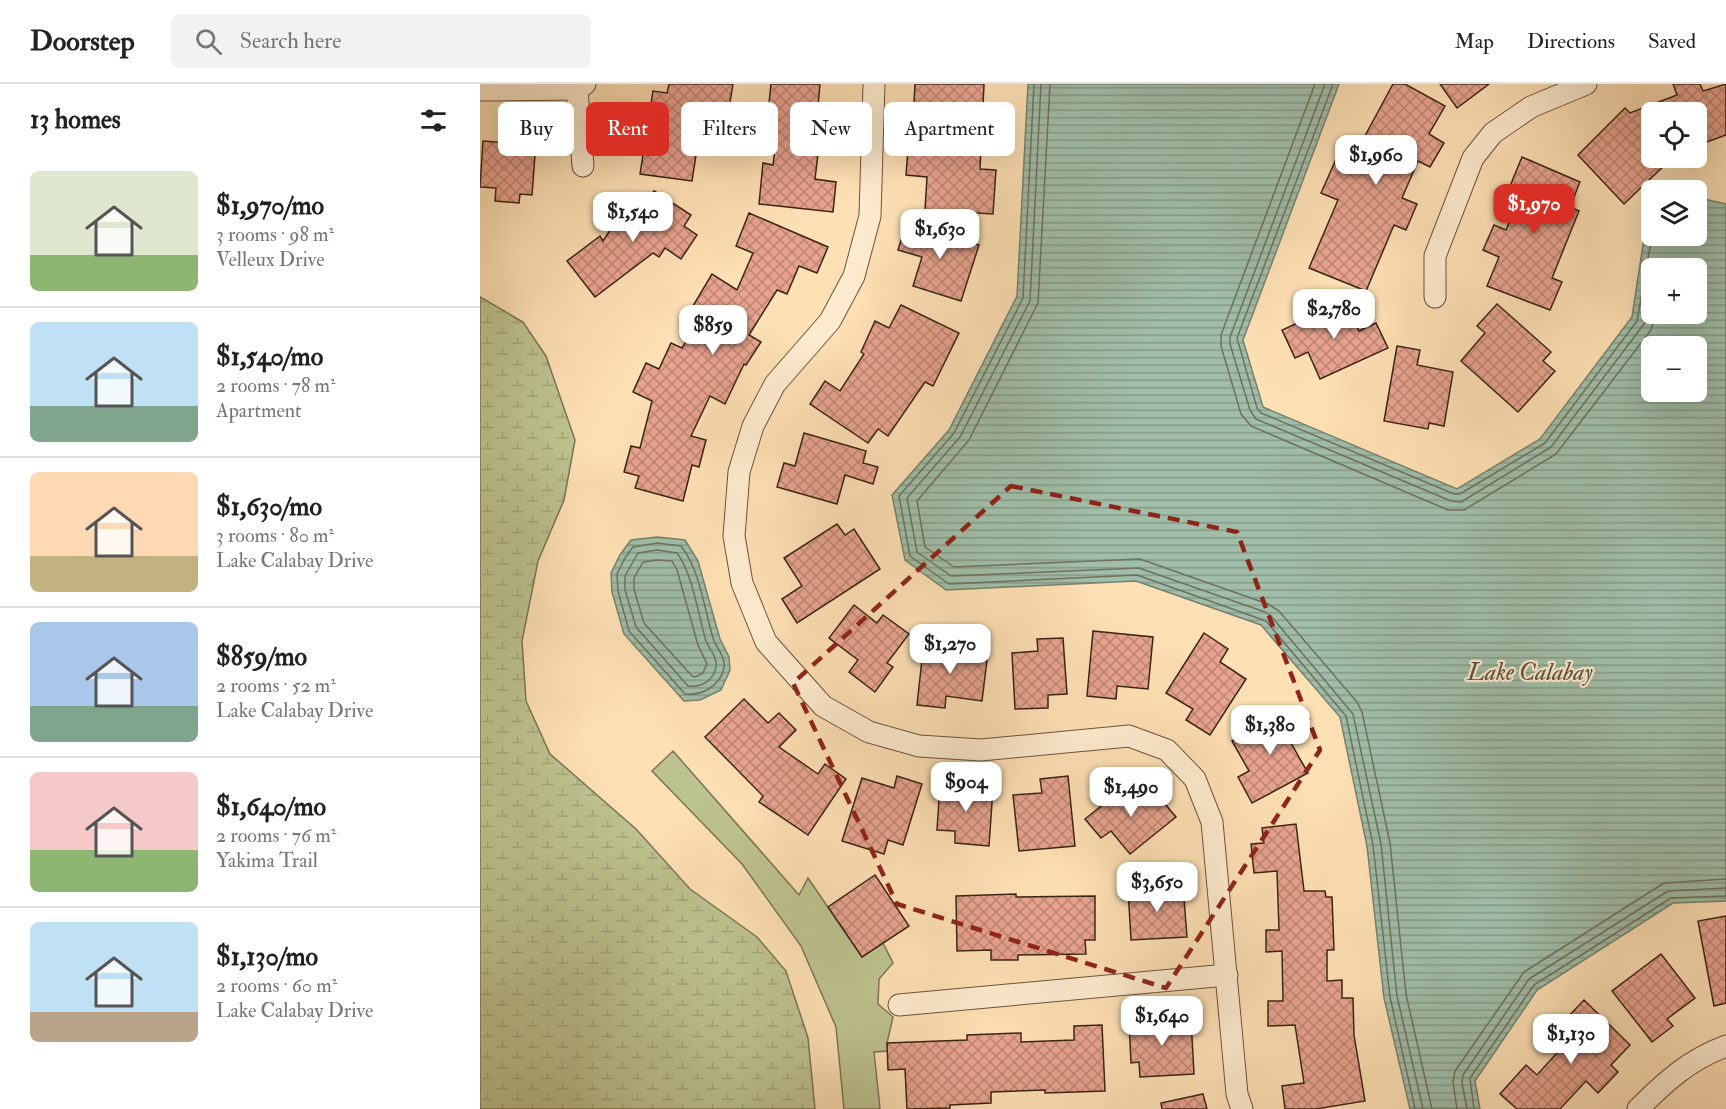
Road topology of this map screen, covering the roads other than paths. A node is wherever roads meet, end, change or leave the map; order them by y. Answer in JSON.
{"nodes":[{"id":1,"x":874,"y":84,"type":"edge"},
{"id":2,"x":1586,"y":84,"type":"edge"},
{"id":3,"x":581,"y":86,"type":"edge"},
{"id":4,"x":480,"y":90,"type":"edge"},
{"id":5,"x":583,"y":166,"type":"dead end"},
{"id":6,"x":1435,"y":297,"type":"dead end"},
{"id":7,"x":1227,"y":975,"type":"junction"},
{"id":8,"x":899,"y":1005,"type":"dead end"},
{"id":9,"x":1726,"y":1046,"type":"edge"},
{"id":10,"x":1242,"y":1109,"type":"edge"},
{"id":11,"x":1638,"y":1109,"type":"edge"}],
"edges":[{"from":1,"to":7,"type":"street"},
{"from":2,"to":6,"type":"street"},
{"from":3,"to":4,"type":"street"},
{"from":3,"to":5,"type":"street"},
{"from":7,"to":8,"type":"street"},
{"from":7,"to":10,"type":"street"},
{"from":9,"to":11,"type":"street"}]}
